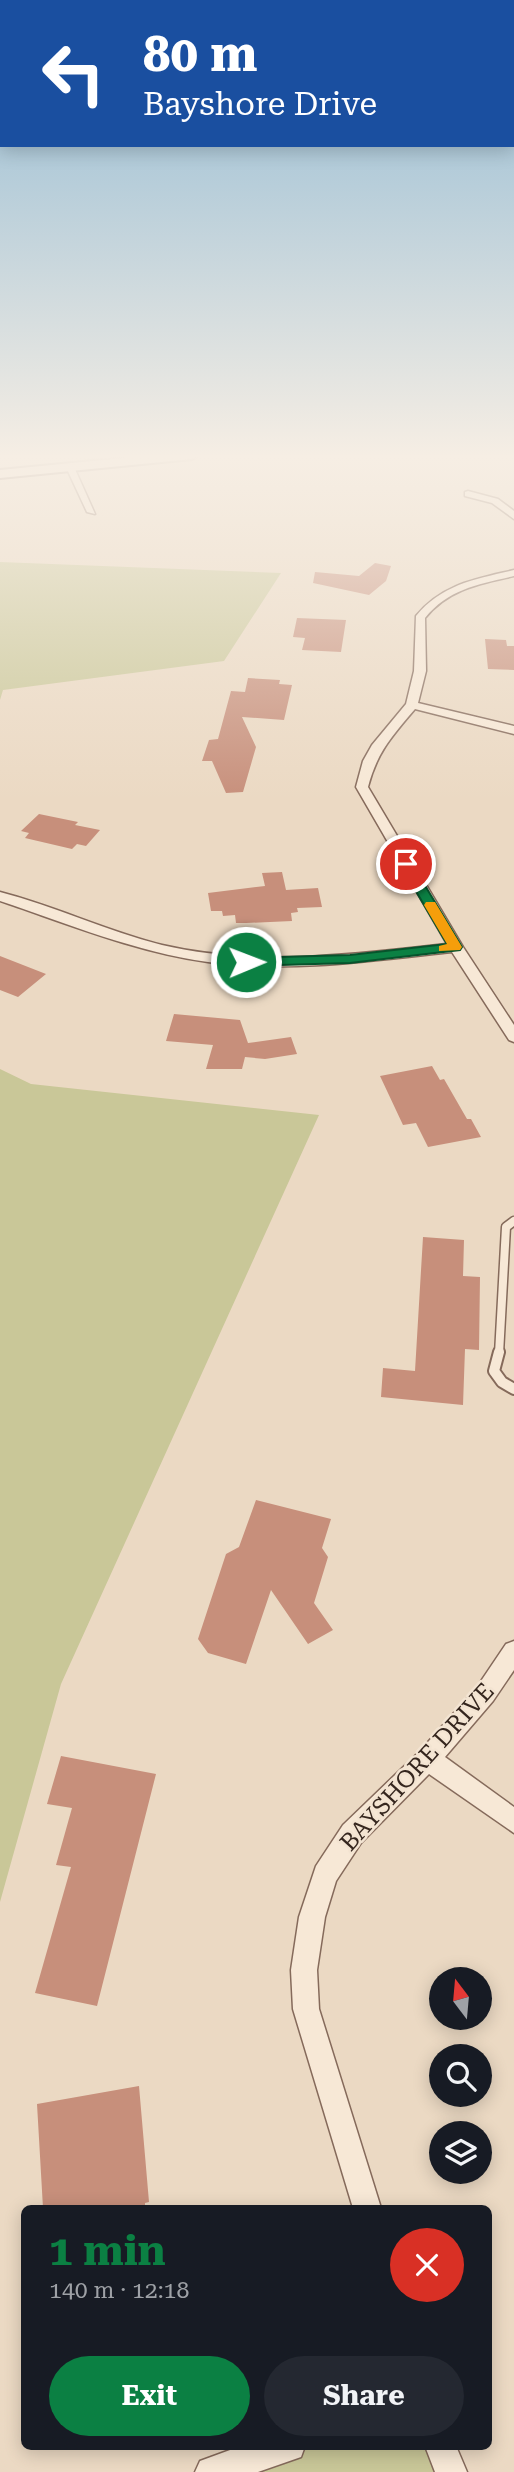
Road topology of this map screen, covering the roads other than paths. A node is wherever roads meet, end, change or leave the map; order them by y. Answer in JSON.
{"nodes":[{"id":1,"x":514,"y":573,"type":"edge"},
{"id":2,"x":412,"y":705,"type":"junction"},
{"id":3,"x":514,"y":730,"type":"edge"},
{"id":4,"x":0,"y":896,"type":"edge"},
{"id":5,"x":456,"y":947,"type":"junction"},
{"id":6,"x":514,"y":1037,"type":"edge"},
{"id":7,"x":514,"y":1221,"type":"edge"},
{"id":8,"x":514,"y":1390,"type":"edge"},
{"id":9,"x":514,"y":1651,"type":"edge"},
{"id":10,"x":428,"y":1759,"type":"junction"},
{"id":11,"x":514,"y":1821,"type":"edge"},
{"id":12,"x":367,"y":2205,"type":"edge"},
{"id":13,"x":278,"y":2450,"type":"edge"},
{"id":14,"x":442,"y":2450,"type":"edge"},
{"id":15,"x":211,"y":2472,"type":"edge"},
{"id":16,"x":451,"y":2472,"type":"edge"}],
"edges":[{"from":1,"to":2,"type":"street"},
{"from":2,"to":3,"type":"street"},
{"from":2,"to":5,"type":"street"},
{"from":4,"to":5,"type":"street"},
{"from":5,"to":6,"type":"street"},
{"from":7,"to":8,"type":"lane"},
{"from":9,"to":10,"type":"street","name":"BAYSHORE DRIVE"},
{"from":10,"to":11,"type":"street"},
{"from":10,"to":12,"type":"street","name":"BAYSHORE DRIVE"},
{"from":13,"to":15,"type":"street"},
{"from":14,"to":16,"type":"street"}]}
